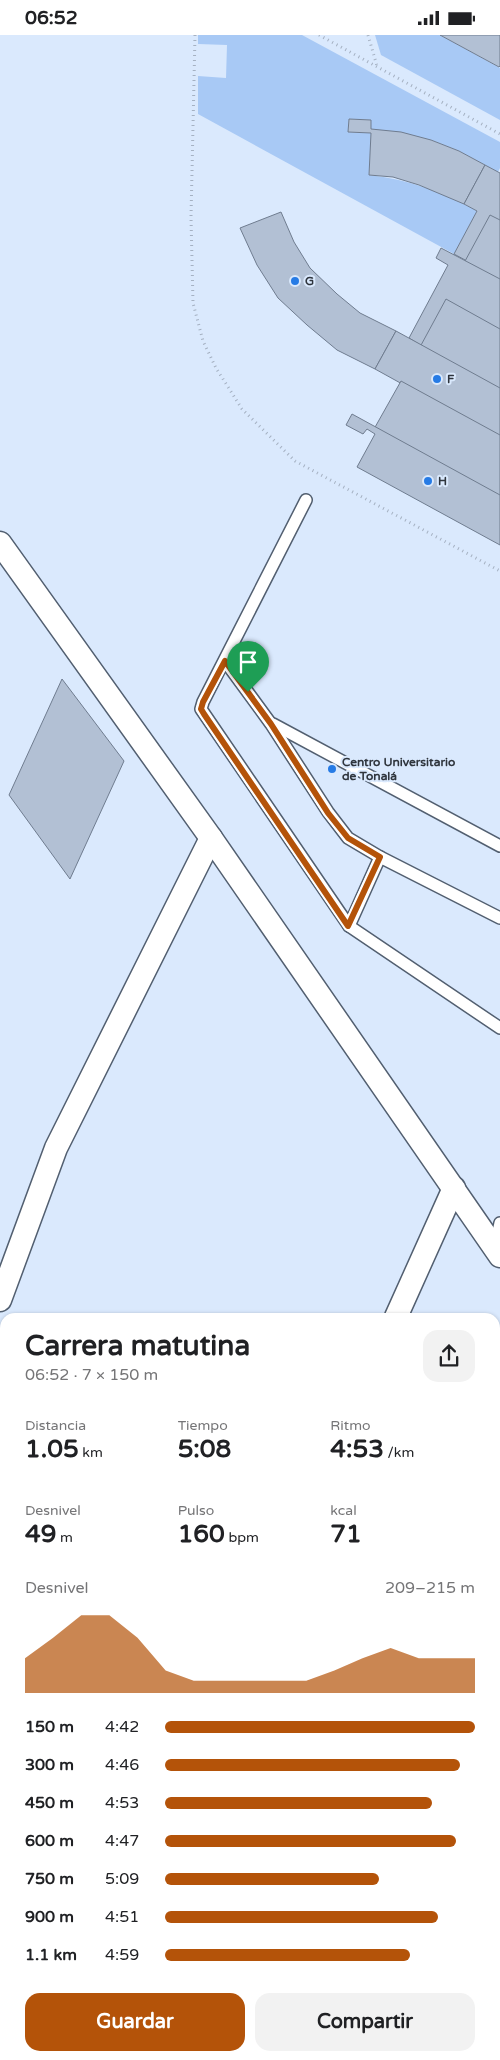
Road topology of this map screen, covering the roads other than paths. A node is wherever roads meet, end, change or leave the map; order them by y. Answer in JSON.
{"nodes":[{"id":1,"x":306,"y":500,"type":"dead end"},
{"id":2,"x":0,"y":543,"type":"edge"},
{"id":3,"x":225,"y":661,"type":"junction"},
{"id":4,"x":271,"y":724,"type":"junction"},
{"id":5,"x":211,"y":838,"type":"junction"},
{"id":6,"x":500,"y":846,"type":"edge"},
{"id":7,"x":380,"y":857,"type":"junction"},
{"id":8,"x":500,"y":918,"type":"edge"},
{"id":9,"x":348,"y":926,"type":"junction"},
{"id":10,"x":500,"y":1028,"type":"edge"},
{"id":11,"x":454,"y":1188,"type":"junction"},
{"id":12,"x":500,"y":1223,"type":"edge"},
{"id":13,"x":497,"y":1252,"type":"edge"},
{"id":14,"x":0,"y":1299,"type":"edge"},
{"id":15,"x":398,"y":1313,"type":"edge"}],
"edges":[{"from":1,"to":3,"type":"lane"},
{"from":2,"to":5,"type":"street"},
{"from":3,"to":4,"type":"lane"},
{"from":3,"to":9,"type":"lane"},
{"from":4,"to":6,"type":"lane"},
{"from":4,"to":7,"type":"lane"},
{"from":5,"to":11,"type":"street"},
{"from":5,"to":14,"type":"street"},
{"from":7,"to":8,"type":"lane"},
{"from":7,"to":9,"type":"lane"},
{"from":9,"to":10,"type":"lane"},
{"from":11,"to":13,"type":"street"},
{"from":11,"to":15,"type":"street"},
{"from":12,"to":13,"type":"lane"}]}
